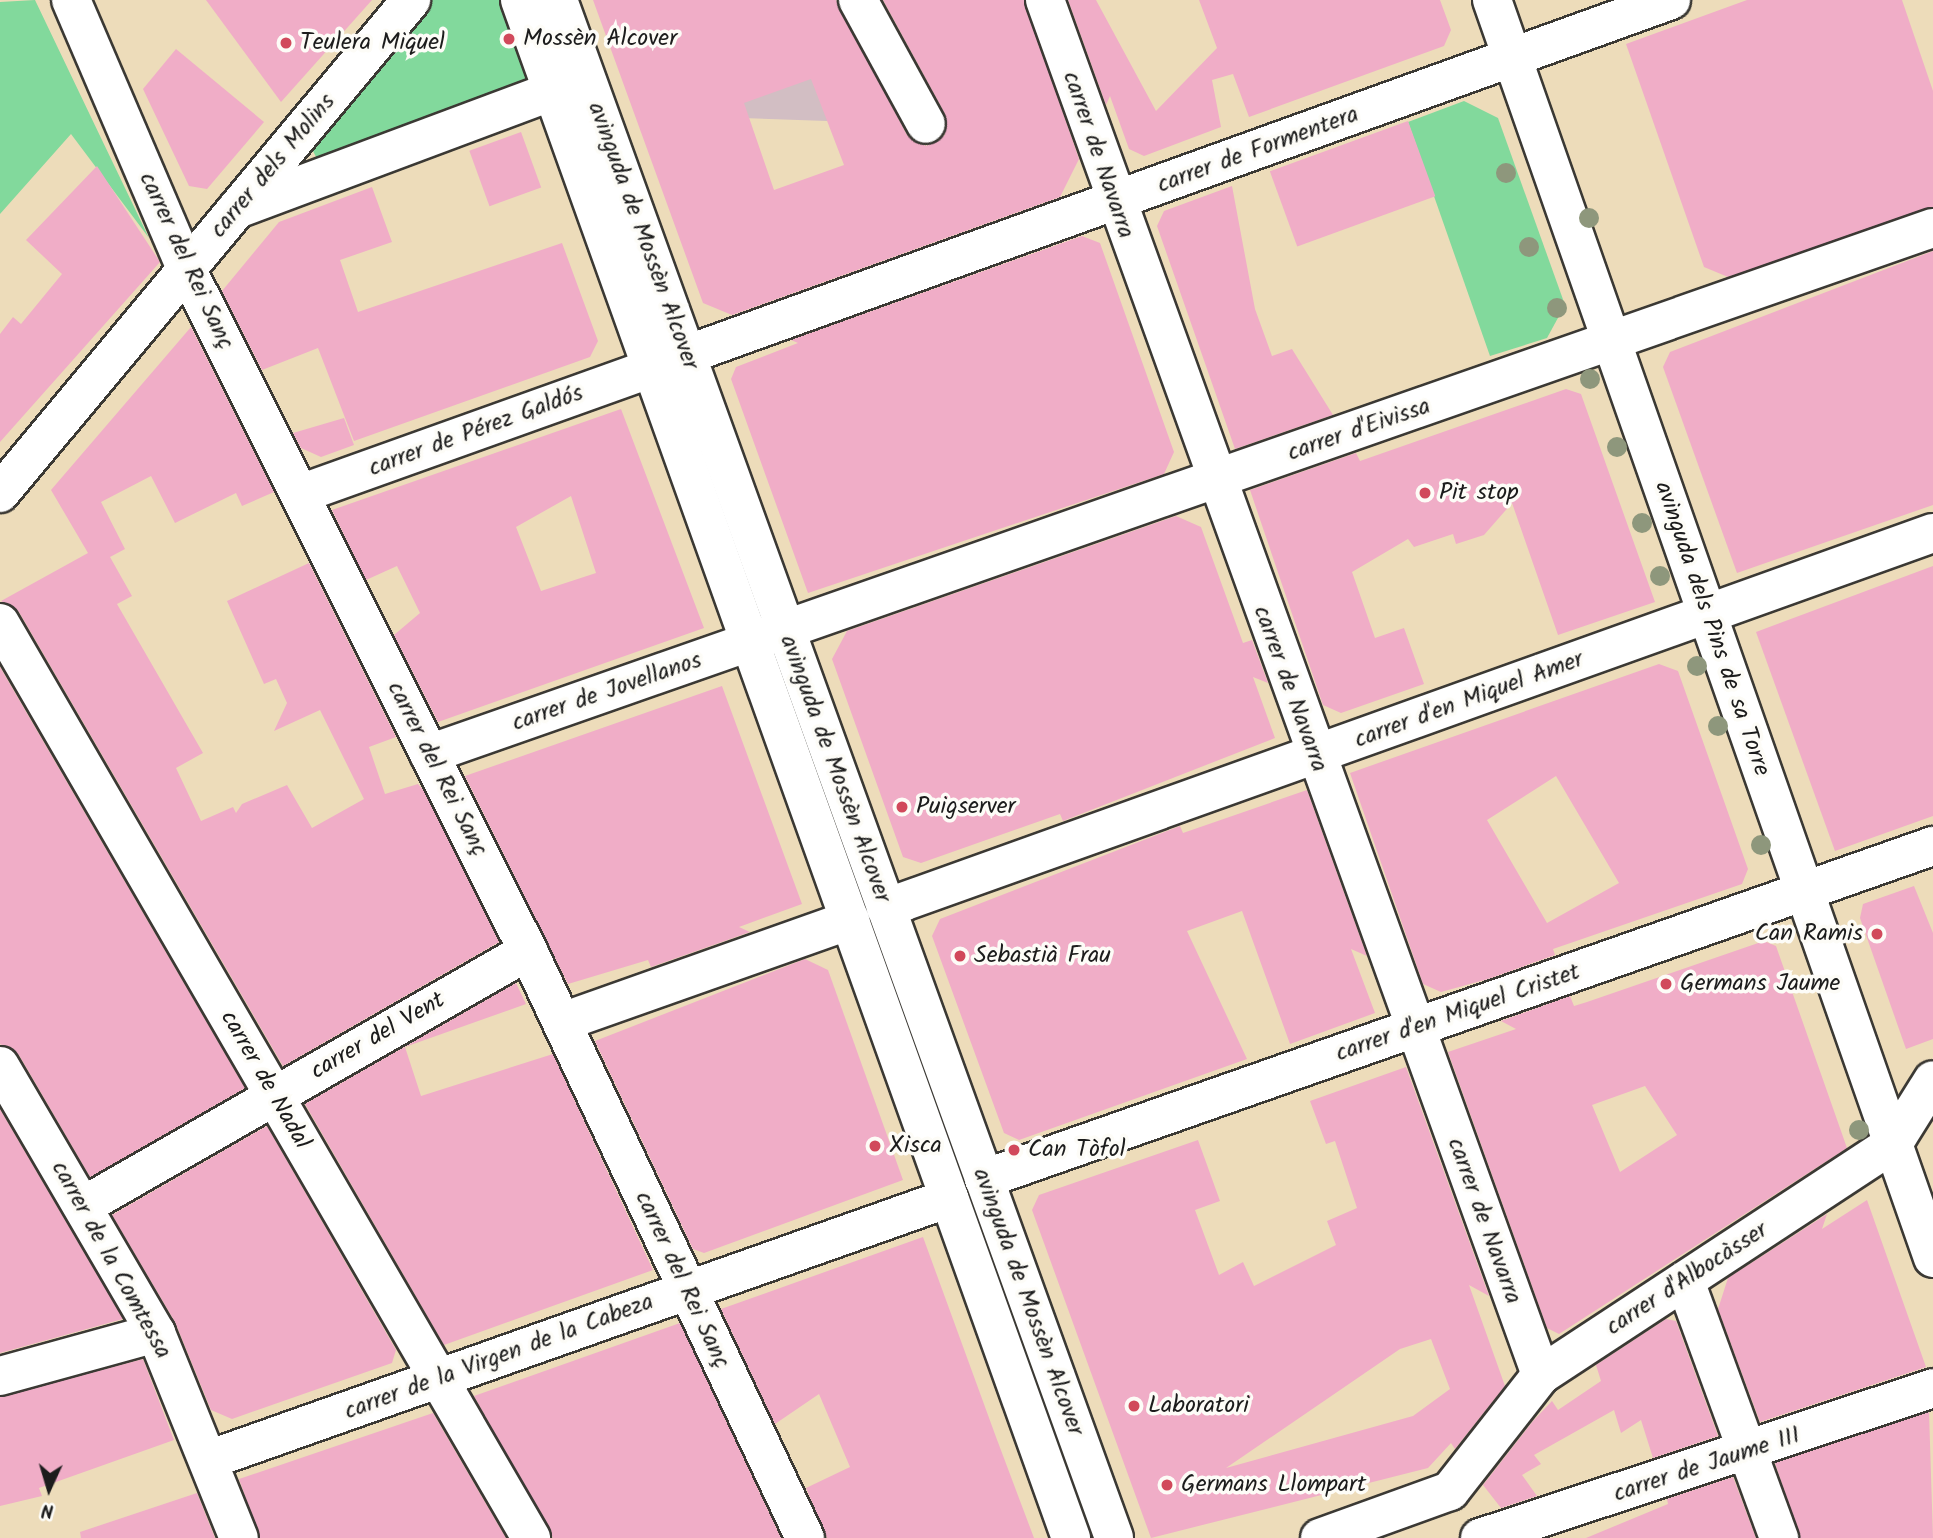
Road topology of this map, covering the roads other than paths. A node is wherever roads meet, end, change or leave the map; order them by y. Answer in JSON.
{"nodes":[{"id":1,"x":71,"y":0,"type":"edge"},
{"id":2,"x":411,"y":0,"type":"edge"},
{"id":3,"x":520,"y":0,"type":"edge"},
{"id":4,"x":558,"y":0,"type":"edge"},
{"id":5,"x":858,"y":0,"type":"edge"},
{"id":6,"x":1045,"y":0,"type":"edge"},
{"id":7,"x":1492,"y":0,"type":"edge"},
{"id":8,"x":1671,"y":0,"type":"edge"},
{"id":9,"x":1512,"y":58,"type":"junction"},
{"id":10,"x":552,"y":91,"type":"junction"},
{"id":11,"x":926,"y":124,"type":"dead end"},
{"id":12,"x":1114,"y":202,"type":"junction"},
{"id":13,"x":235,"y":210,"type":"junction"},
{"id":14,"x":1933,"y":228,"type":"edge"},
{"id":15,"x":187,"y":270,"type":"junction"},
{"id":16,"x":1611,"y":341,"type":"junction"},
{"id":17,"x":669,"y":362,"type":"junction"},
{"id":18,"x":1215,"y":481,"type":"junction"},
{"id":19,"x":0,"y":492,"type":"edge"},
{"id":20,"x":300,"y":494,"type":"junction"},
{"id":21,"x":1933,"y":533,"type":"edge"},
{"id":22,"x":1707,"y":614,"type":"junction"},
{"id":23,"x":0,"y":622,"type":"edge"},
{"id":24,"x":768,"y":637,"type":"junction"},
{"id":25,"x":429,"y":754,"type":"junction"},
{"id":26,"x":1315,"y":755,"type":"junction"},
{"id":27,"x":1933,"y":846,"type":"edge"},
{"id":28,"x":1804,"y":891,"type":"junction"},
{"id":29,"x":886,"y":908,"type":"junction"},
{"id":30,"x":850,"y":920,"type":"junction"},
{"id":31,"x":528,"y":951,"type":"junction"},
{"id":32,"x":562,"y":1022,"type":"junction"},
{"id":33,"x":1414,"y":1028,"type":"junction"},
{"id":34,"x":0,"y":1066,"type":"edge"},
{"id":35,"x":1933,"y":1080,"type":"edge"},
{"id":36,"x":274,"y":1095,"type":"junction"},
{"id":37,"x":1933,"y":1140,"type":"edge"},
{"id":38,"x":1893,"y":1144,"type":"junction"},
{"id":39,"x":984,"y":1179,"type":"junction"},
{"id":40,"x":949,"y":1198,"type":"junction"},
{"id":41,"x":83,"y":1206,"type":"junction"},
{"id":42,"x":1933,"y":1258,"type":"edge"},
{"id":43,"x":1685,"y":1281,"type":"junction"},
{"id":44,"x":686,"y":1290,"type":"junction"},
{"id":45,"x":156,"y":1333,"type":"junction"},
{"id":46,"x":0,"y":1376,"type":"edge"},
{"id":47,"x":1541,"y":1376,"type":"junction"},
{"id":48,"x":437,"y":1379,"type":"junction"},
{"id":49,"x":1933,"y":1388,"type":"edge"},
{"id":50,"x":1749,"y":1453,"type":"junction"},
{"id":51,"x":208,"y":1460,"type":"junction"},
{"id":52,"x":1450,"y":1492,"type":"junction"},
{"id":53,"x":239,"y":1538,"type":"edge"},
{"id":54,"x":531,"y":1538,"type":"edge"},
{"id":55,"x":805,"y":1538,"type":"edge"},
{"id":56,"x":1071,"y":1538,"type":"edge"},
{"id":57,"x":1114,"y":1538,"type":"edge"},
{"id":58,"x":1320,"y":1538,"type":"edge"},
{"id":59,"x":1466,"y":1538,"type":"edge"},
{"id":60,"x":1480,"y":1538,"type":"edge"},
{"id":61,"x":1779,"y":1538,"type":"edge"}],
"edges":[{"from":1,"to":15,"type":"street","name":"carrer del Rei Sanç"},
{"from":2,"to":13,"type":"street","name":"carrer dels Molins"},
{"from":3,"to":10,"type":"street","name":"avinguda de Mossèn Alcover"},
{"from":4,"to":17,"type":"street","name":"avinguda de Mossèn Alcover"},
{"from":5,"to":11,"type":"street"},
{"from":6,"to":12,"type":"street","name":"carrer de Navarra"},
{"from":7,"to":9,"type":"street","name":"avinguda dels Pins de sa Torre"},
{"from":8,"to":9,"type":"street","name":"carrer de Formentera"},
{"from":9,"to":12,"type":"street","name":"carrer de Formentera"},
{"from":9,"to":16,"type":"street","name":"avinguda dels Pins de sa Torre"},
{"from":10,"to":13,"type":"street"},
{"from":10,"to":17,"type":"street","name":"avinguda de Mossèn Alcover"},
{"from":12,"to":17,"type":"street","name":"carrer de Formentera"},
{"from":12,"to":18,"type":"street","name":"carrer de Navarra"},
{"from":13,"to":15,"type":"street","name":"carrer dels Molins"},
{"from":14,"to":16,"type":"street","name":"carrer d'Eivissa"},
{"from":15,"to":19,"type":"street","name":"carrer dels Molins"},
{"from":15,"to":20,"type":"street","name":"carrer del Rei Sanç"},
{"from":16,"to":18,"type":"street","name":"carrer d'Eivissa"},
{"from":16,"to":22,"type":"street","name":"avinguda dels Pins de sa Torre"},
{"from":17,"to":20,"type":"street","name":"carrer de Pérez Galdós"},
{"from":17,"to":24,"type":"street","name":"avinguda de Mossèn Alcover"},
{"from":18,"to":24,"type":"street","name":"carrer d'Eivissa"},
{"from":18,"to":26,"type":"street","name":"carrer de Navarra"},
{"from":20,"to":25,"type":"street","name":"carrer del Rei Sanç"},
{"from":21,"to":22,"type":"street","name":"carrer d'en Miquel Amer"},
{"from":22,"to":26,"type":"street","name":"carrer d'en Miquel Amer"},
{"from":22,"to":28,"type":"street","name":"avinguda dels Pins de sa Torre"},
{"from":23,"to":36,"type":"street","name":"carrer de Nadal"},
{"from":24,"to":25,"type":"street","name":"carrer de Jovellanos"},
{"from":24,"to":29,"type":"street","name":"avinguda de Mossèn Alcover"},
{"from":24,"to":30,"type":"street","name":"avinguda de Mossèn Alcover"},
{"from":25,"to":31,"type":"street","name":"carrer del Rei Sanç"},
{"from":26,"to":29,"type":"street","name":"carrer d'en Miquel Amer"},
{"from":26,"to":33,"type":"street","name":"carrer de Navarra"},
{"from":27,"to":28,"type":"street","name":"carrer d'en Miquel Cristet"},
{"from":28,"to":33,"type":"street","name":"carrer d'en Miquel Cristet"},
{"from":28,"to":38,"type":"street","name":"avinguda dels Pins de sa Torre"},
{"from":29,"to":39,"type":"street","name":"avinguda de Mossèn Alcover"},
{"from":30,"to":32,"type":"street"},
{"from":30,"to":40,"type":"street","name":"avinguda de Mossèn Alcover"},
{"from":31,"to":32,"type":"street","name":"carrer del Rei Sanç"},
{"from":31,"to":36,"type":"street","name":"carrer del Vent"},
{"from":32,"to":44,"type":"street","name":"carrer del Rei Sanç"},
{"from":33,"to":39,"type":"street","name":"carrer d'en Miquel Cristet"},
{"from":33,"to":47,"type":"street","name":"carrer de Navarra"},
{"from":34,"to":41,"type":"street","name":"carrer de la Comtessa"},
{"from":35,"to":38,"type":"street","name":"carrer d'Albocàsser"},
{"from":36,"to":41,"type":"street","name":"carrer del Vent"},
{"from":36,"to":48,"type":"street","name":"carrer de Nadal"},
{"from":37,"to":38,"type":"street"},
{"from":38,"to":42,"type":"street","name":"avinguda dels Pins de sa Torre"},
{"from":38,"to":43,"type":"street","name":"carrer d'Albocàsser"},
{"from":39,"to":57,"type":"street","name":"avinguda de Mossèn Alcover"},
{"from":40,"to":44,"type":"street","name":"carrer de la Virgen de la Cabeza"},
{"from":40,"to":56,"type":"street","name":"avinguda de Mossèn Alcover"},
{"from":41,"to":45,"type":"street","name":"carrer de la Comtessa"},
{"from":43,"to":47,"type":"street","name":"carrer d'Albocàsser"},
{"from":43,"to":50,"type":"street"},
{"from":44,"to":48,"type":"street","name":"carrer de la Virgen de la Cabeza"},
{"from":44,"to":55,"type":"street","name":"carrer del Rei Sanç"},
{"from":45,"to":46,"type":"street"},
{"from":45,"to":51,"type":"street","name":"carrer de la Comtessa"},
{"from":47,"to":52,"type":"street","name":"carrer d'Albocàsser"},
{"from":48,"to":51,"type":"street","name":"carrer de la Virgen de la Cabeza"},
{"from":48,"to":54,"type":"street","name":"carrer de Nadal"},
{"from":49,"to":50,"type":"street","name":"carrer de Jaume III"},
{"from":50,"to":60,"type":"street","name":"carrer de Jaume III"},
{"from":50,"to":61,"type":"street"},
{"from":51,"to":53,"type":"street","name":"carrer de la Comtessa"},
{"from":52,"to":58,"type":"street"},
{"from":52,"to":59,"type":"street"}]}
